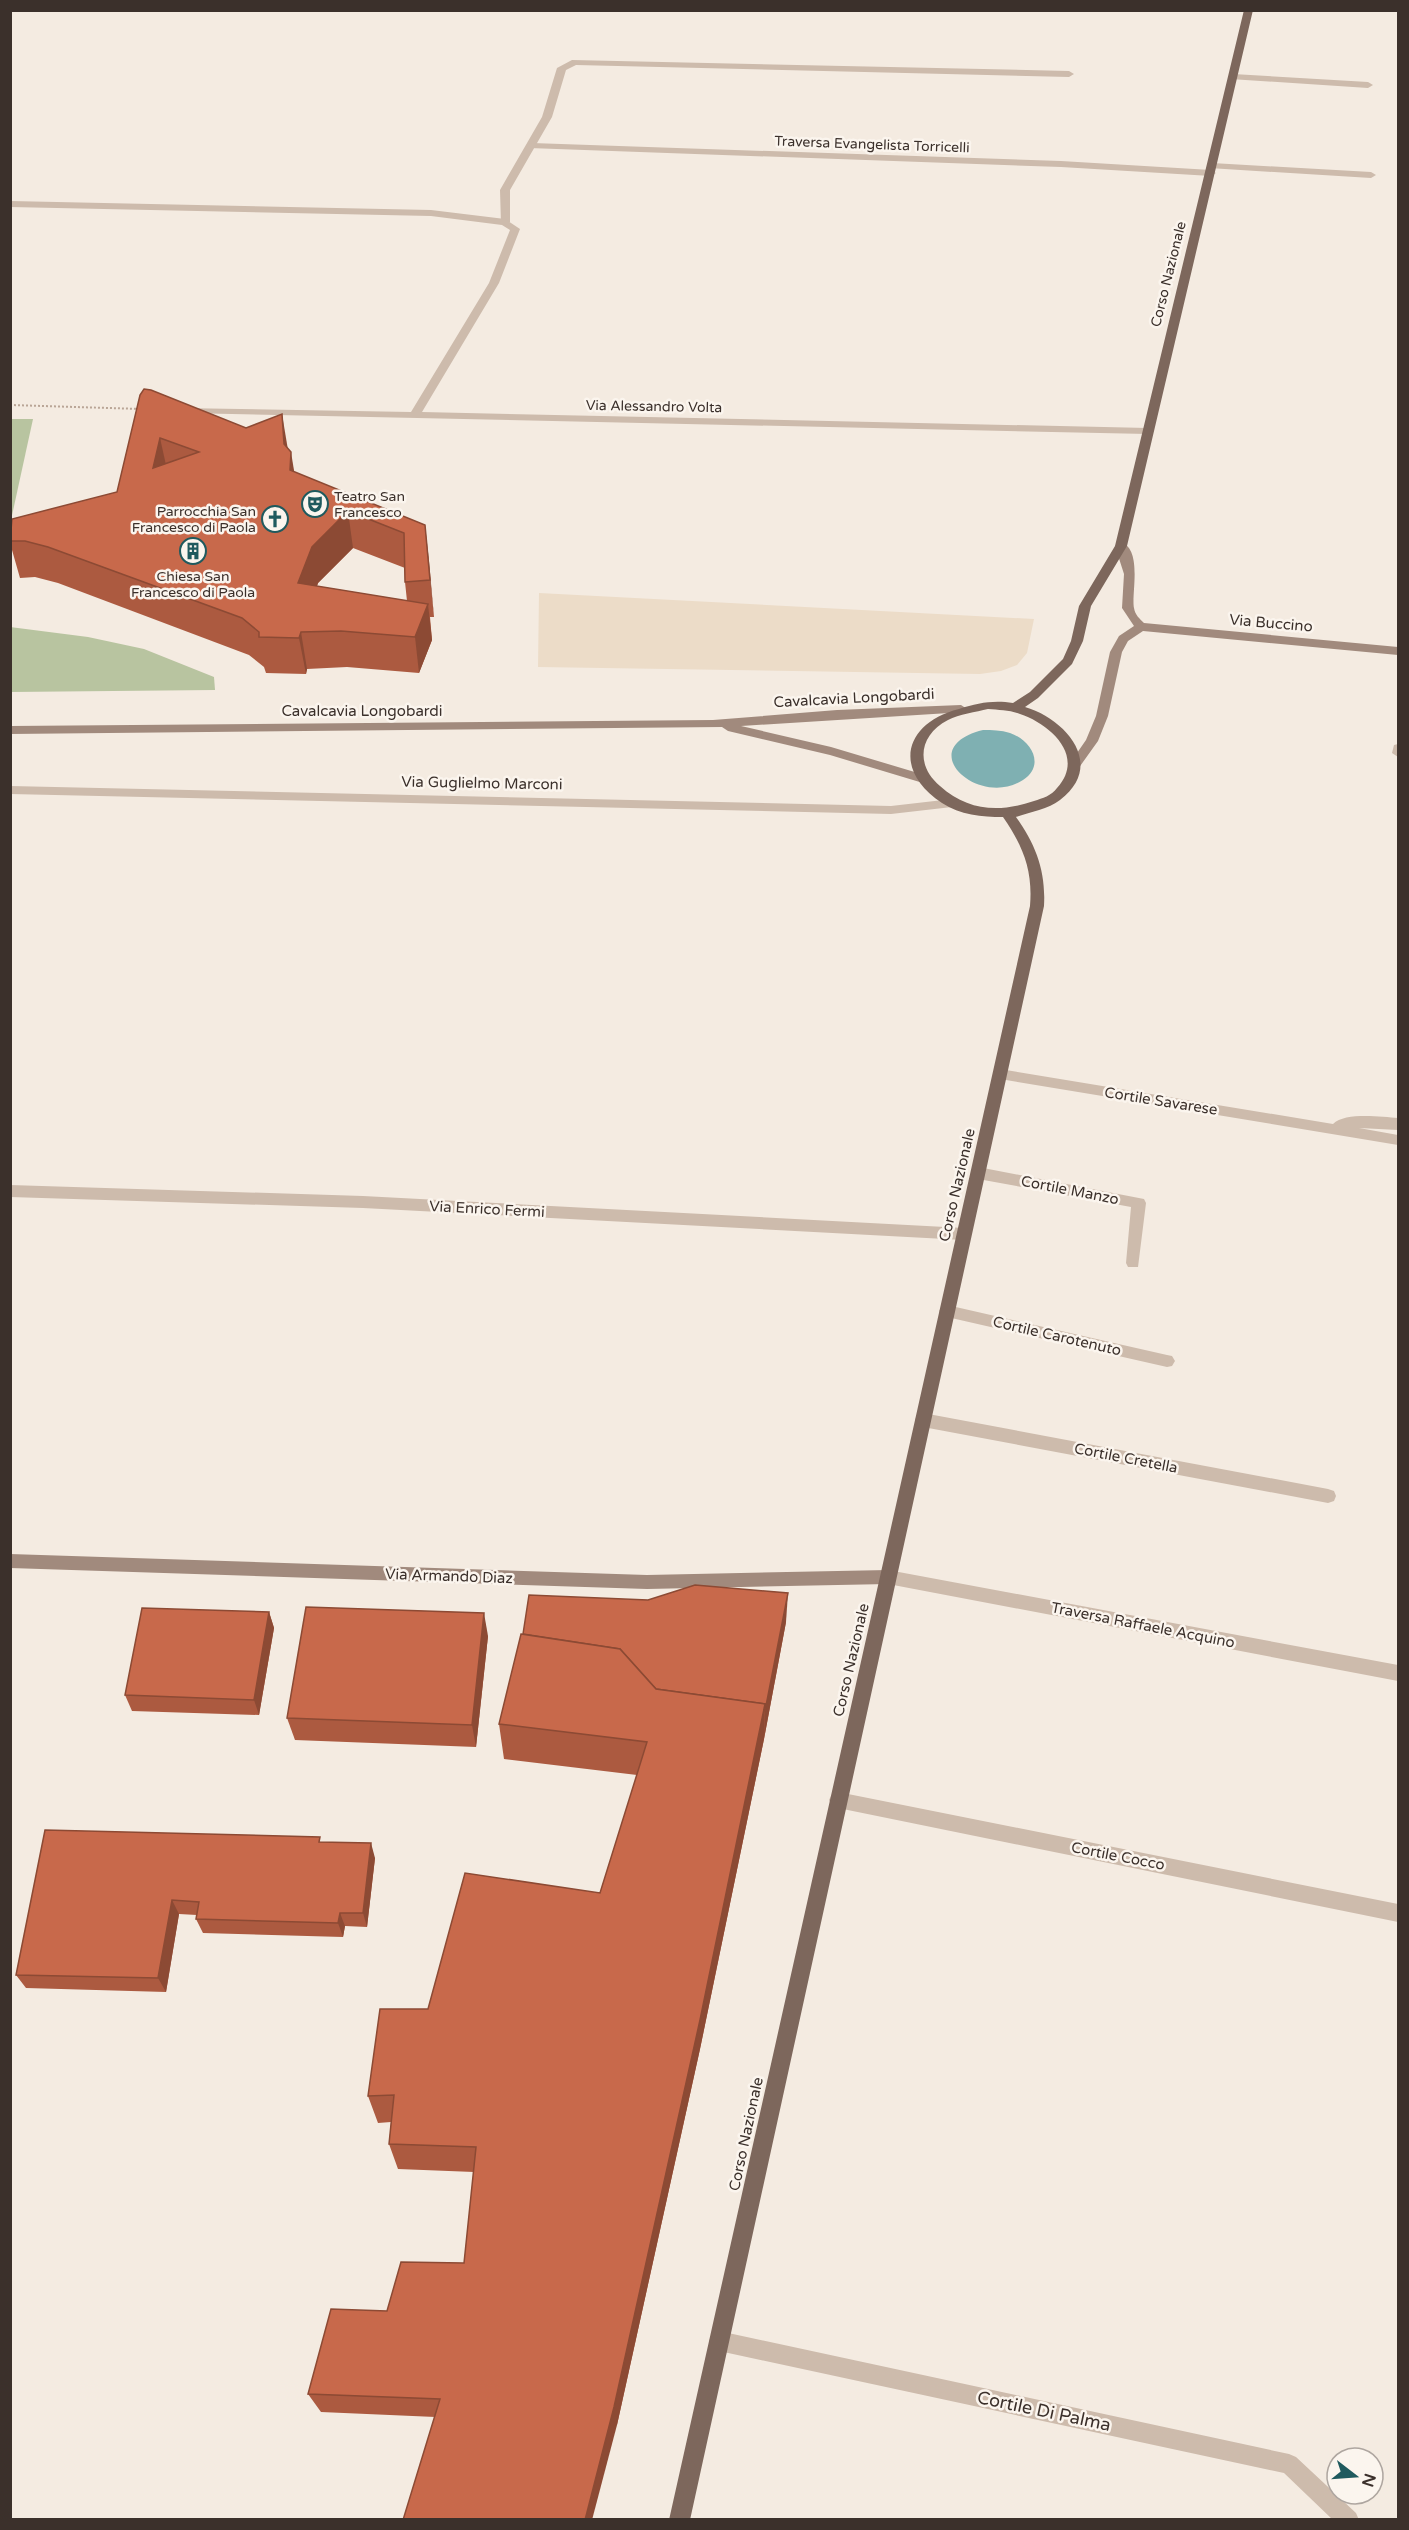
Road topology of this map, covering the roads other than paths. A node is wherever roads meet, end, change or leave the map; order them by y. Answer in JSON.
{"nodes":[{"id":1,"x":1249,"y":10,"type":"edge"},
{"id":2,"x":1069,"y":74,"type":"dead end"},
{"id":3,"x":1233,"y":77,"type":"junction"},
{"id":4,"x":1368,"y":86,"type":"dead end"},
{"id":5,"x":532,"y":146,"type":"junction"},
{"id":6,"x":1211,"y":170,"type":"junction"},
{"id":7,"x":1371,"y":175,"type":"dead end"},
{"id":8,"x":10,"y":204,"type":"edge"},
{"id":9,"x":505,"y":222,"type":"junction"},
{"id":10,"x":160,"y":410,"type":"edge"},
{"id":11,"x":415,"y":415,"type":"junction"},
{"id":12,"x":1148,"y":432,"type":"junction"},
{"id":13,"x":1121,"y":546,"type":"junction"},
{"id":14,"x":1140,"y":627,"type":"junction"},
{"id":15,"x":1398,"y":651,"type":"edge"},
{"id":16,"x":1015,"y":708,"type":"junction"},
{"id":17,"x":962,"y":709,"type":"junction"},
{"id":18,"x":713,"y":724,"type":"junction"},
{"id":19,"x":10,"y":730,"type":"edge"},
{"id":20,"x":1074,"y":766,"type":"junction"},
{"id":21,"x":923,"y":779,"type":"junction"},
{"id":22,"x":10,"y":790,"type":"edge"},
{"id":23,"x":952,"y":804,"type":"junction"},
{"id":24,"x":1008,"y":814,"type":"junction"},
{"id":25,"x":1000,"y":1074,"type":"junction"},
{"id":26,"x":1398,"y":1124,"type":"edge"},
{"id":27,"x":1322,"y":1128,"type":"junction"},
{"id":28,"x":1398,"y":1140,"type":"edge"},
{"id":29,"x":978,"y":1173,"type":"junction"},
{"id":30,"x":10,"y":1191,"type":"edge"},
{"id":31,"x":964,"y":1234,"type":"junction"},
{"id":32,"x":1133,"y":1263,"type":"dead end"},
{"id":33,"x":947,"y":1311,"type":"junction"},
{"id":34,"x":1167,"y":1361,"type":"dead end"},
{"id":35,"x":923,"y":1420,"type":"junction"},
{"id":36,"x":1328,"y":1496,"type":"dead end"},
{"id":37,"x":10,"y":1561,"type":"edge"},
{"id":38,"x":888,"y":1577,"type":"junction"},
{"id":39,"x":1398,"y":1673,"type":"edge"},
{"id":40,"x":838,"y":1800,"type":"junction"},
{"id":41,"x":1398,"y":1913,"type":"edge"},
{"id":42,"x":719,"y":2341,"type":"junction"},
{"id":43,"x":680,"y":2520,"type":"edge"},
{"id":44,"x":1349,"y":2520,"type":"edge"}],
"edges":[{"from":1,"to":3,"type":"main road","name":"Corso Nazionale"},
{"from":2,"to":5,"type":"street"},
{"from":3,"to":4,"type":"street"},
{"from":3,"to":6,"type":"main road","name":"Corso Nazionale"},
{"from":5,"to":6,"type":"street","name":"Traversa Evangelista Torricelli"},
{"from":5,"to":9,"type":"street"},
{"from":6,"to":7,"type":"street","name":"Traversa Evangelista Torricelli"},
{"from":6,"to":12,"type":"main road","name":"Corso Nazionale"},
{"from":8,"to":9,"type":"street"},
{"from":9,"to":11,"type":"street"},
{"from":10,"to":11,"type":"street","name":"Via Alessandro Volta"},
{"from":11,"to":12,"type":"street","name":"Via Alessandro Volta"},
{"from":12,"to":13,"type":"main road","name":"Corso Nazionale"},
{"from":13,"to":14,"type":"street"},
{"from":13,"to":16,"type":"main road","name":"Corso Nazionale"},
{"from":14,"to":15,"type":"street","name":"Via Buccino"},
{"from":14,"to":20,"type":"street"},
{"from":16,"to":17,"type":"main road"},
{"from":16,"to":20,"type":"main road"},
{"from":17,"to":18,"type":"street","name":"Cavalcavia Longobardi"},
{"from":17,"to":21,"type":"main road"},
{"from":18,"to":19,"type":"street","name":"Cavalcavia Longobardi"},
{"from":18,"to":21,"type":"street","name":"Cavalcavia Longobardi"},
{"from":20,"to":24,"type":"main road"},
{"from":21,"to":23,"type":"main road"},
{"from":22,"to":23,"type":"street","name":"Via Guglielmo Marconi"},
{"from":23,"to":24,"type":"main road"},
{"from":24,"to":25,"type":"main road","name":"Corso Nazionale"},
{"from":25,"to":27,"type":"street","name":"Cortile Savarese"},
{"from":25,"to":29,"type":"main road","name":"Corso Nazionale"},
{"from":26,"to":27,"type":"street","name":"Cortile Savarese"},
{"from":27,"to":28,"type":"street","name":"Cortile Savarese"},
{"from":29,"to":31,"type":"main road","name":"Corso Nazionale"},
{"from":29,"to":32,"type":"street","name":"Cortile Manzo"},
{"from":30,"to":31,"type":"street","name":"Via Enrico Fermi"},
{"from":31,"to":33,"type":"main road","name":"Corso Nazionale"},
{"from":33,"to":34,"type":"street","name":"Cortile Carotenuto"},
{"from":33,"to":35,"type":"main road","name":"Corso Nazionale"},
{"from":35,"to":36,"type":"street","name":"Cortile Cretella"},
{"from":35,"to":38,"type":"main road","name":"Corso Nazionale"},
{"from":37,"to":38,"type":"street","name":"Via Armando Diaz"},
{"from":38,"to":39,"type":"street","name":"Traversa Raffaele Acquino"},
{"from":38,"to":40,"type":"main road","name":"Corso Nazionale"},
{"from":40,"to":41,"type":"street","name":"Cortile Cocco"},
{"from":40,"to":42,"type":"main road","name":"Corso Nazionale"},
{"from":42,"to":43,"type":"main road","name":"Corso Nazionale"},
{"from":42,"to":44,"type":"street","name":"Cortile Di Palma"}]}
